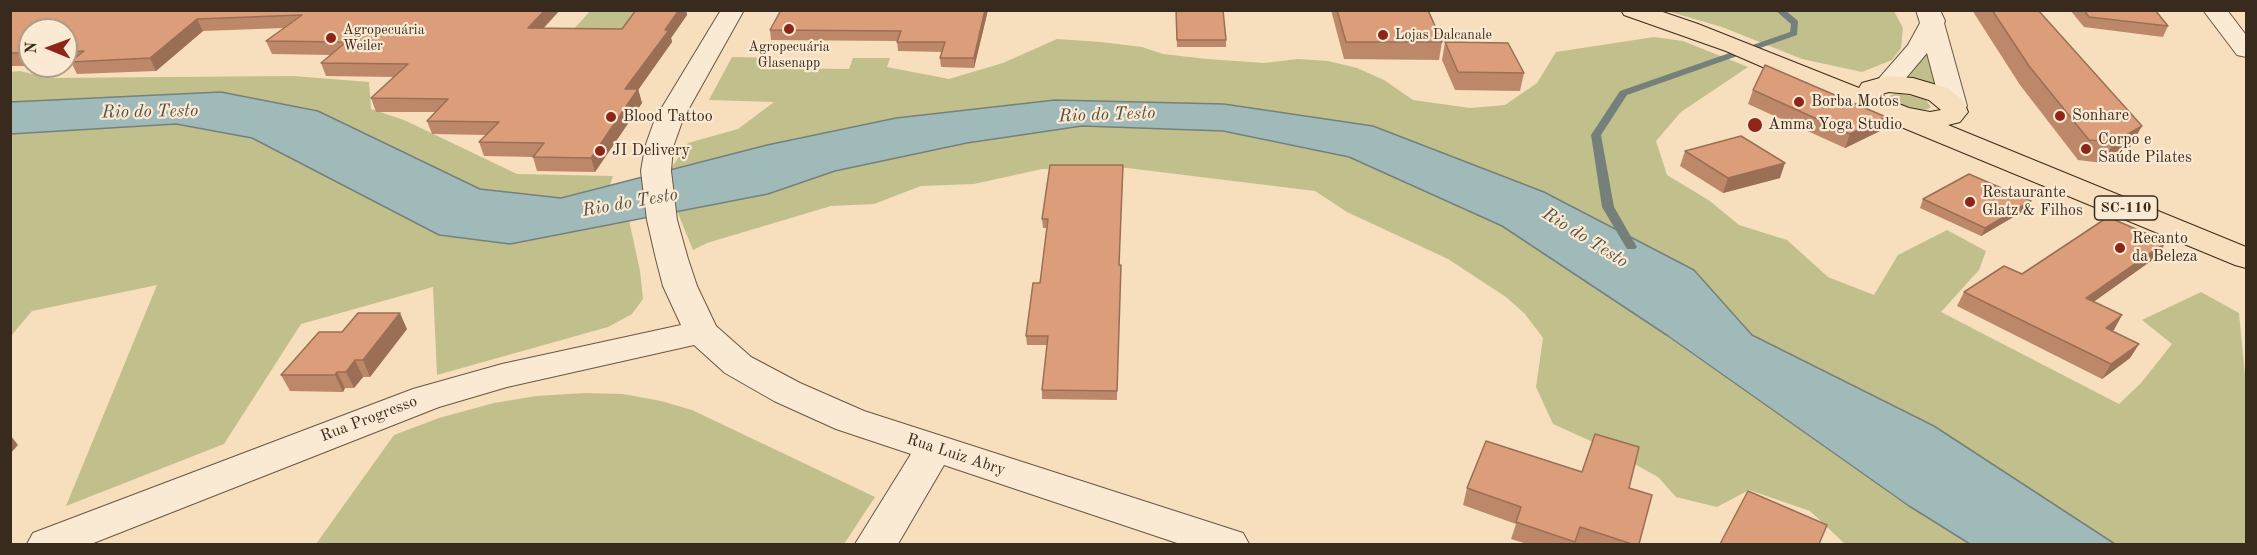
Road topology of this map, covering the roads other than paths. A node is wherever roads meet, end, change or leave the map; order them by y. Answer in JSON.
{"nodes":[{"id":1,"x":733,"y":10,"type":"edge"},
{"id":2,"x":1632,"y":10,"type":"edge"},
{"id":3,"x":2214,"y":10,"type":"edge"},
{"id":4,"x":1930,"y":16,"type":"edge"},
{"id":5,"x":2247,"y":51,"type":"edge"},
{"id":6,"x":1887,"y":97,"type":"junction"},
{"id":7,"x":1954,"y":109,"type":"junction"},
{"id":8,"x":2006,"y":159,"type":"junction"},
{"id":9,"x":2247,"y":258,"type":"edge"},
{"id":10,"x":701,"y":332,"type":"junction"},
{"id":11,"x":934,"y":449,"type":"junction"},
{"id":12,"x":48,"y":544,"type":"edge"},
{"id":13,"x":876,"y":544,"type":"edge"},
{"id":14,"x":1228,"y":544,"type":"edge"}],
"edges":[{"from":1,"to":10,"type":"street"},
{"from":2,"to":6,"type":"main road","number":"SC-110"},
{"from":3,"to":5,"type":"street"},
{"from":4,"to":6,"type":"street"},
{"from":4,"to":7,"type":"street"},
{"from":6,"to":7,"type":"main road"},
{"from":6,"to":8,"type":"main road","number":"SC-110"},
{"from":7,"to":8,"type":"main road","number":"SC-110"},
{"from":8,"to":9,"type":"main road","number":"SC-110"},
{"from":10,"to":11,"type":"street","name":"Rua Luiz Abry"},
{"from":10,"to":12,"type":"street","name":"Rua Progresso"},
{"from":11,"to":13,"type":"street"},
{"from":11,"to":14,"type":"street","name":"Rua Luiz Abry"}]}
